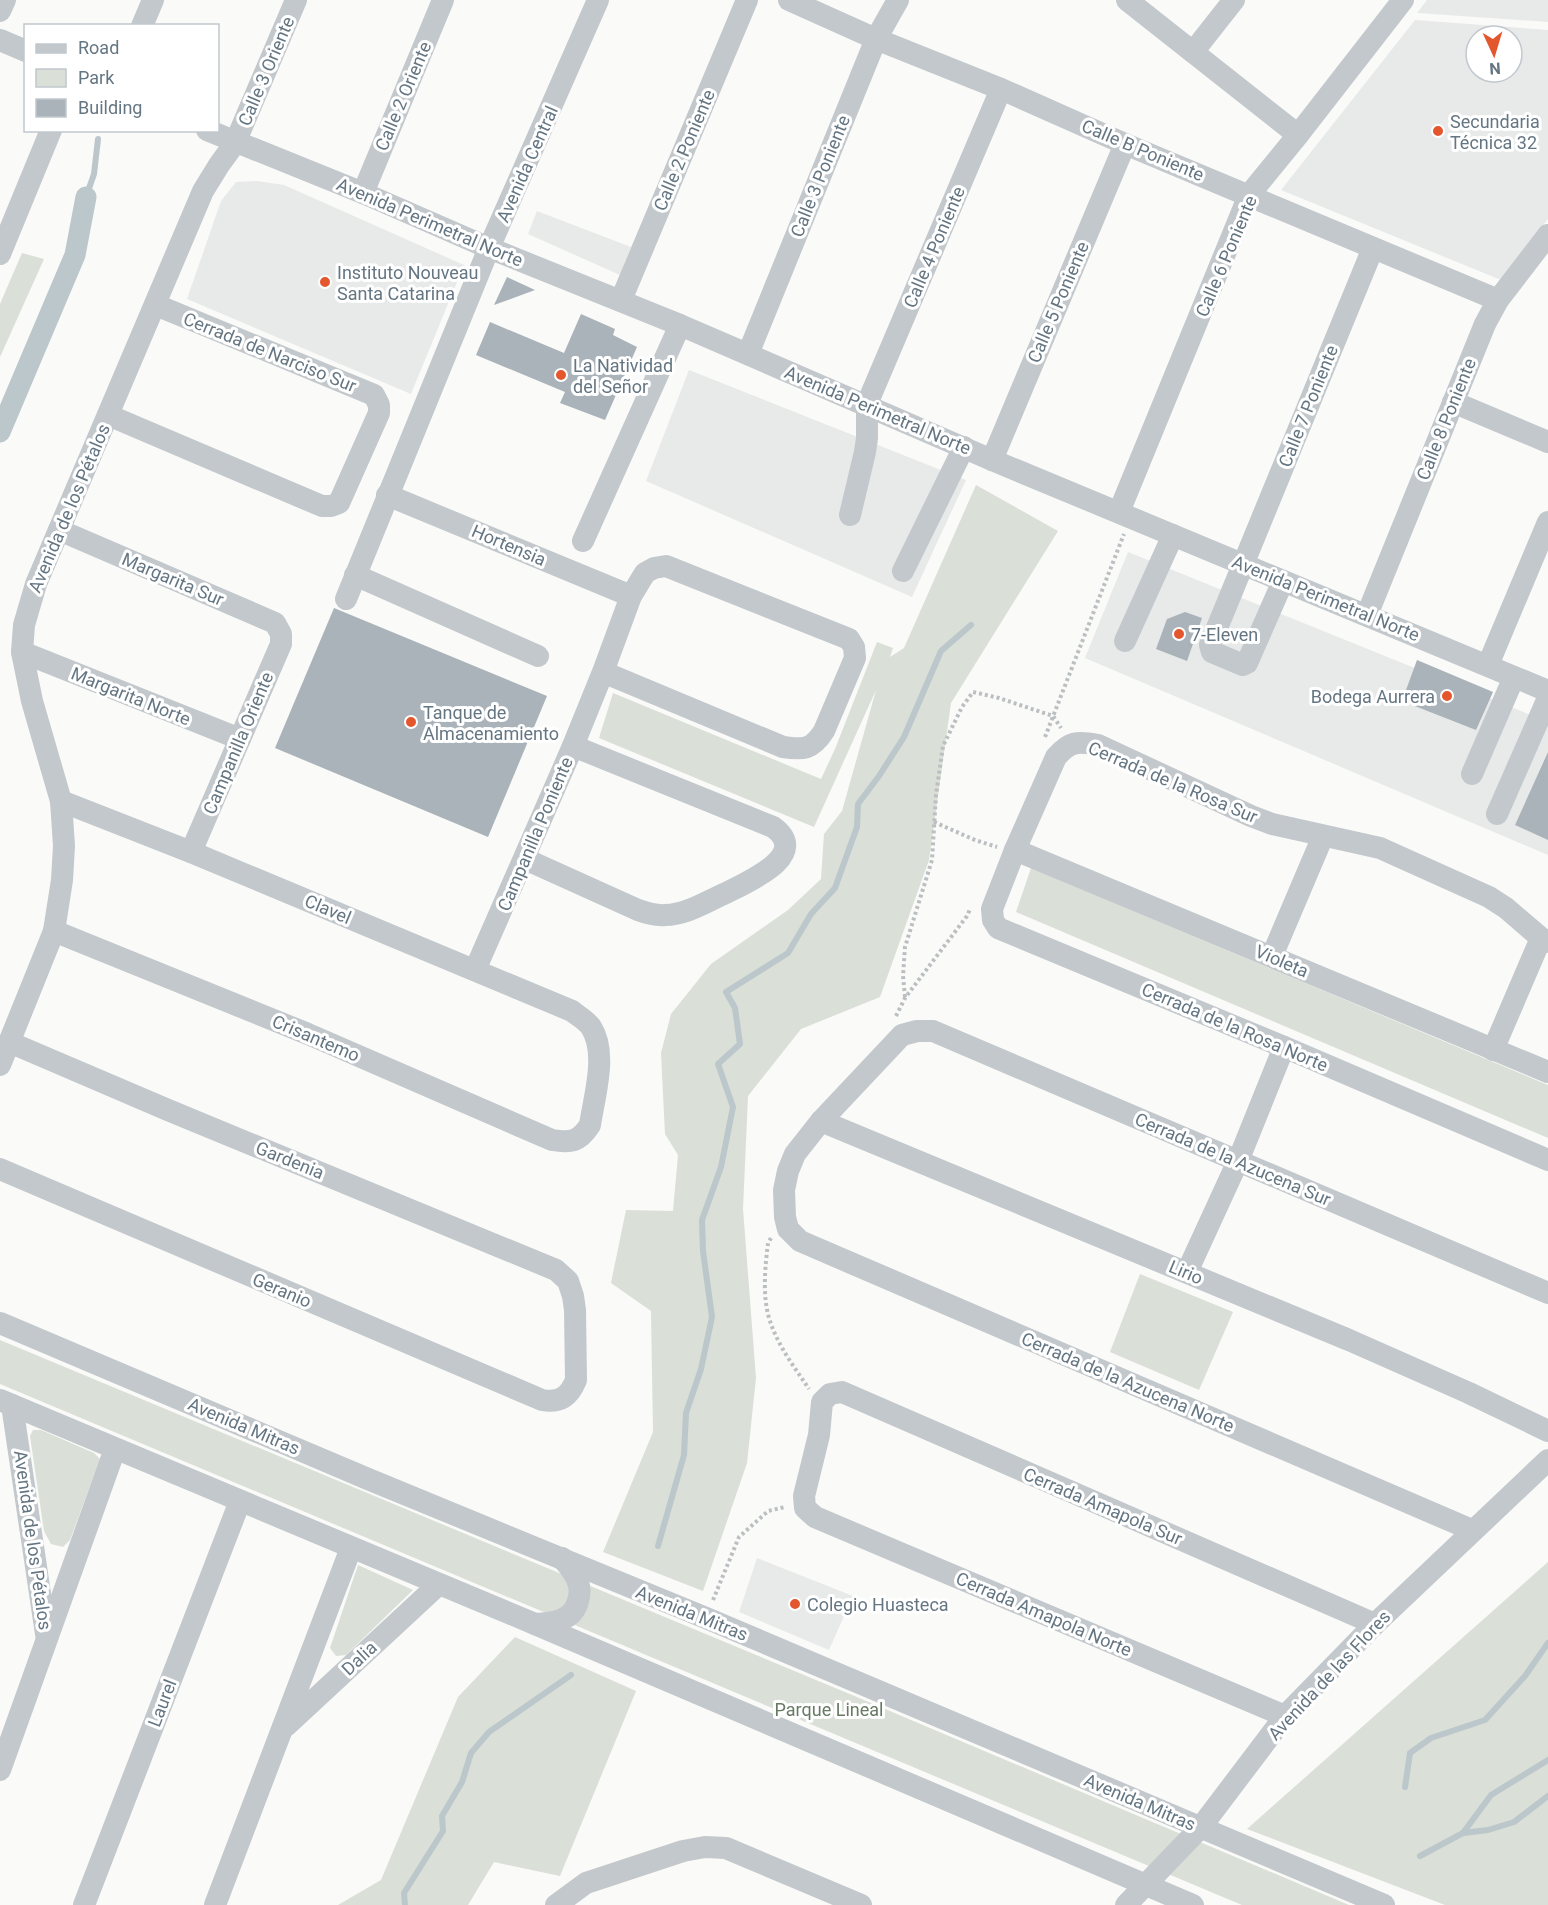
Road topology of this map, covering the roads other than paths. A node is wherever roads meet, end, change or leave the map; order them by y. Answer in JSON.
{"nodes":[{"id":1,"x":5,"y":0,"type":"edge"},
{"id":2,"x":153,"y":0,"type":"edge"},
{"id":3,"x":296,"y":0,"type":"edge"},
{"id":4,"x":443,"y":0,"type":"edge"},
{"id":5,"x":598,"y":0,"type":"edge"},
{"id":6,"x":747,"y":0,"type":"edge"},
{"id":7,"x":789,"y":0,"type":"edge"},
{"id":8,"x":898,"y":0,"type":"edge"},
{"id":9,"x":1127,"y":0,"type":"edge"},
{"id":10,"x":1234,"y":0,"type":"edge"},
{"id":11,"x":1403,"y":0,"type":"edge"},
{"id":12,"x":0,"y":11,"type":"edge"},
{"id":13,"x":143,"y":24,"type":"edge"},
{"id":14,"x":876,"y":39,"type":"junction"},
{"id":15,"x":0,"y":40,"type":"edge"},
{"id":16,"x":24,"y":50,"type":"edge"},
{"id":17,"x":1193,"y":52,"type":"junction"},
{"id":18,"x":1001,"y":89,"type":"junction"},
{"id":19,"x":50,"y":132,"type":"edge"},
{"id":20,"x":211,"y":132,"type":"edge"},
{"id":21,"x":1298,"y":135,"type":"junction"},
{"id":22,"x":235,"y":143,"type":"junction"},
{"id":23,"x":1125,"y":144,"type":"junction"},
{"id":24,"x":363,"y":193,"type":"junction"},
{"id":25,"x":1249,"y":195,"type":"junction"},
{"id":26,"x":1547,"y":239,"type":"edge"},
{"id":27,"x":489,"y":248,"type":"junction"},
{"id":28,"x":1373,"y":248,"type":"junction"},
{"id":29,"x":0,"y":254,"type":"edge"},
{"id":30,"x":621,"y":300,"type":"junction"},
{"id":31,"x":1498,"y":300,"type":"junction"},
{"id":32,"x":156,"y":305,"type":"junction"},
{"id":33,"x":680,"y":325,"type":"junction"},
{"id":34,"x":748,"y":354,"type":"junction"},
{"id":35,"x":1453,"y":402,"type":"junction"},
{"id":36,"x":867,"y":404,"type":"junction"},
{"id":37,"x":108,"y":415,"type":"junction"},
{"id":38,"x":1548,"y":441,"type":"edge"},
{"id":39,"x":964,"y":447,"type":"junction"},
{"id":40,"x":992,"y":460,"type":"junction"},
{"id":41,"x":387,"y":495,"type":"junction"},
{"id":42,"x":850,"y":515,"type":"dead end"},
{"id":43,"x":1125,"y":515,"type":"junction"},
{"id":44,"x":1548,"y":522,"type":"edge"},
{"id":45,"x":59,"y":530,"type":"junction"},
{"id":46,"x":1173,"y":535,"type":"junction"},
{"id":47,"x":583,"y":541,"type":"dead end"},
{"id":48,"x":1243,"y":564,"type":"junction"},
{"id":49,"x":903,"y":572,"type":"dead end"},
{"id":50,"x":356,"y":575,"type":"junction"},
{"id":51,"x":1282,"y":581,"type":"junction"},
{"id":52,"x":631,"y":596,"type":"junction"},
{"id":53,"x":346,"y":599,"type":"dead end"},
{"id":54,"x":1367,"y":615,"type":"junction"},
{"id":55,"x":281,"y":634,"type":"joint"},
{"id":56,"x":1125,"y":640,"type":"dead end"},
{"id":57,"x":22,"y":652,"type":"junction"},
{"id":58,"x":538,"y":656,"type":"dead end"},
{"id":59,"x":1488,"y":665,"type":"junction"},
{"id":60,"x":603,"y":672,"type":"junction"},
{"id":61,"x":1514,"y":676,"type":"junction"},
{"id":62,"x":1548,"y":691,"type":"edge"},
{"id":63,"x":1548,"y":698,"type":"edge"},
{"id":64,"x":240,"y":739,"type":"junction"},
{"id":65,"x":573,"y":746,"type":"junction"},
{"id":66,"x":1472,"y":774,"type":"dead end"},
{"id":67,"x":61,"y":801,"type":"junction"},
{"id":68,"x":1497,"y":814,"type":"dead end"},
{"id":69,"x":1323,"y":836,"type":"junction"},
{"id":70,"x":1015,"y":850,"type":"junction"},
{"id":71,"x":191,"y":852,"type":"junction"},
{"id":72,"x":525,"y":859,"type":"junction"},
{"id":73,"x":54,"y":931,"type":"junction"},
{"id":74,"x":1544,"y":940,"type":"edge"},
{"id":75,"x":1272,"y":956,"type":"junction"},
{"id":76,"x":475,"y":970,"type":"junction"},
{"id":77,"x":591,"y":1027,"type":"joint"},
{"id":78,"x":9,"y":1042,"type":"junction"},
{"id":79,"x":1284,"y":1047,"type":"junction"},
{"id":80,"x":1493,"y":1050,"type":"junction"},
{"id":81,"x":0,"y":1065,"type":"edge"},
{"id":82,"x":1548,"y":1072,"type":"edge"},
{"id":83,"x":821,"y":1121,"type":"junction"},
{"id":84,"x":1548,"y":1160,"type":"edge"},
{"id":85,"x":1238,"y":1161,"type":"junction"},
{"id":86,"x":0,"y":1169,"type":"edge"},
{"id":87,"x":1187,"y":1272,"type":"junction"},
{"id":88,"x":1548,"y":1293,"type":"edge"},
{"id":89,"x":0,"y":1323,"type":"edge"},
{"id":90,"x":565,"y":1398,"type":"joint"},
{"id":91,"x":6,"y":1402,"type":"edge"},
{"id":92,"x":1548,"y":1431,"type":"edge"},
{"id":93,"x":115,"y":1449,"type":"junction"},
{"id":94,"x":1548,"y":1460,"type":"edge"},
{"id":95,"x":240,"y":1501,"type":"junction"},
{"id":96,"x":806,"y":1508,"type":"joint"},
{"id":97,"x":1472,"y":1530,"type":"junction"},
{"id":98,"x":351,"y":1548,"type":"junction"},
{"id":99,"x":562,"y":1558,"type":"junction"},
{"id":100,"x":438,"y":1585,"type":"junction"},
{"id":101,"x":535,"y":1624,"type":"junction"},
{"id":102,"x":1375,"y":1624,"type":"junction"},
{"id":103,"x":47,"y":1639,"type":"junction"},
{"id":104,"x":1285,"y":1716,"type":"junction"},
{"id":105,"x":281,"y":1731,"type":"junction"},
{"id":106,"x":0,"y":1770,"type":"edge"},
{"id":107,"x":1201,"y":1827,"type":"junction"},
{"id":108,"x":1147,"y":1885,"type":"junction"},
{"id":109,"x":84,"y":1905,"type":"edge"},
{"id":110,"x":215,"y":1905,"type":"edge"},
{"id":111,"x":556,"y":1905,"type":"edge"},
{"id":112,"x":861,"y":1905,"type":"edge"},
{"id":113,"x":1126,"y":1905,"type":"edge"},
{"id":114,"x":1193,"y":1905,"type":"edge"},
{"id":115,"x":1384,"y":1905,"type":"edge"}],
"edges":[{"from":1,"to":12,"type":"street"},
{"from":2,"to":13,"type":"street"},
{"from":3,"to":22,"type":"street","name":"Calle 3 Oriente"},
{"from":4,"to":24,"type":"street","name":"Calle 2 Oriente"},
{"from":5,"to":27,"type":"street","name":"Avenida Central"},
{"from":6,"to":30,"type":"street","name":"Calle 2 Poniente"},
{"from":7,"to":14,"type":"street","name":"Calle B Poniente"},
{"from":8,"to":14,"type":"street","name":"Calle 3 Poniente"},
{"from":9,"to":17,"type":"street"},
{"from":10,"to":17,"type":"street"},
{"from":11,"to":21,"type":"street","name":"Calle 6 Poniente"},
{"from":14,"to":18,"type":"street","name":"Calle B Poniente"},
{"from":14,"to":34,"type":"street","name":"Calle 3 Poniente"},
{"from":15,"to":16,"type":"street"},
{"from":17,"to":21,"type":"street"},
{"from":18,"to":23,"type":"street","name":"Calle B Poniente"},
{"from":18,"to":36,"type":"street","name":"Calle 4 Poniente"},
{"from":19,"to":29,"type":"street"},
{"from":20,"to":22,"type":"street","name":"Avenida Perimetral Norte"},
{"from":21,"to":25,"type":"street","name":"Calle 6 Poniente"},
{"from":22,"to":24,"type":"street","name":"Avenida Perimetral Norte"},
{"from":22,"to":32,"type":"street","name":"Avenida de los Pétalos"},
{"from":23,"to":25,"type":"street","name":"Calle B Poniente"},
{"from":23,"to":40,"type":"street","name":"Calle 5 Poniente"},
{"from":24,"to":27,"type":"street","name":"Avenida Perimetral Norte"},
{"from":25,"to":28,"type":"street","name":"Calle B Poniente"},
{"from":25,"to":43,"type":"street","name":"Calle 6 Poniente"},
{"from":26,"to":31,"type":"street","name":"Calle 8 Poniente"},
{"from":27,"to":30,"type":"street","name":"Avenida Perimetral Norte"},
{"from":27,"to":41,"type":"street","name":"Avenida Central"},
{"from":28,"to":31,"type":"street","name":"Calle B Poniente"},
{"from":28,"to":48,"type":"street","name":"Calle 7 Poniente"},
{"from":30,"to":33,"type":"street","name":"Avenida Perimetral Norte"},
{"from":31,"to":35,"type":"street","name":"Calle 8 Poniente"},
{"from":32,"to":37,"type":"street","name":"Avenida de los Pétalos"},
{"from":32,"to":37,"type":"street","name":"Cerrada de Narciso Sur"},
{"from":33,"to":34,"type":"street","name":"Avenida Perimetral Norte"},
{"from":33,"to":47,"type":"street"},
{"from":34,"to":36,"type":"street","name":"Avenida Perimetral Norte"},
{"from":35,"to":38,"type":"street"},
{"from":35,"to":54,"type":"street","name":"Calle 8 Poniente"},
{"from":36,"to":39,"type":"street","name":"Avenida Perimetral Norte"},
{"from":36,"to":42,"type":"street"},
{"from":37,"to":45,"type":"street","name":"Avenida de los Pétalos"},
{"from":39,"to":40,"type":"street","name":"Avenida Perimetral Norte"},
{"from":39,"to":49,"type":"street"},
{"from":40,"to":43,"type":"street","name":"Avenida Perimetral Norte"},
{"from":41,"to":50,"type":"street","name":"Avenida Central"},
{"from":41,"to":52,"type":"street","name":"Hortensia"},
{"from":43,"to":46,"type":"street","name":"Avenida Perimetral Norte"},
{"from":44,"to":59,"type":"street"},
{"from":45,"to":55,"type":"street","name":"Margarita Sur"},
{"from":45,"to":57,"type":"street","name":"Avenida de los Pétalos"},
{"from":46,"to":48,"type":"street","name":"Avenida Perimetral Norte"},
{"from":46,"to":56,"type":"street"},
{"from":48,"to":51,"type":"street","name":"Avenida Perimetral Norte"},
{"from":48,"to":51,"type":"street","name":"Calle 7 Poniente"},
{"from":50,"to":53,"type":"street","name":"Avenida Central"},
{"from":50,"to":58,"type":"street"},
{"from":51,"to":54,"type":"street","name":"Avenida Perimetral Norte"},
{"from":52,"to":60,"type":"street","name":"Campanilla Poniente"},
{"from":52,"to":60,"type":"street","name":"Campanilla Poniente"},
{"from":54,"to":59,"type":"street","name":"Avenida Perimetral Norte"},
{"from":55,"to":64,"type":"street","name":"Campanilla Oriente"},
{"from":57,"to":64,"type":"street","name":"Margarita Norte"},
{"from":57,"to":67,"type":"street","name":"Avenida de los Pétalos"},
{"from":59,"to":61,"type":"street","name":"Avenida Perimetral Norte"},
{"from":60,"to":65,"type":"street","name":"Campanilla Poniente"},
{"from":61,"to":62,"type":"street","name":"Avenida Perimetral Norte"},
{"from":61,"to":66,"type":"street"},
{"from":63,"to":68,"type":"street"},
{"from":64,"to":71,"type":"street","name":"Campanilla Oriente"},
{"from":65,"to":72,"type":"street","name":"Campanilla Poniente"},
{"from":65,"to":72,"type":"street"},
{"from":67,"to":71,"type":"street","name":"Clavel"},
{"from":67,"to":73,"type":"street","name":"Avenida de los Pétalos"},
{"from":69,"to":70,"type":"street","name":"Cerrada de la Rosa Sur"},
{"from":69,"to":74,"type":"street","name":"Cerrada de la Rosa Sur"},
{"from":69,"to":75,"type":"street"},
{"from":70,"to":75,"type":"street","name":"Violeta"},
{"from":70,"to":79,"type":"street","name":"Cerrada de la Rosa Norte"},
{"from":71,"to":76,"type":"street","name":"Clavel"},
{"from":72,"to":76,"type":"street","name":"Campanilla Poniente"},
{"from":73,"to":77,"type":"street","name":"Crisantemo"},
{"from":73,"to":78,"type":"street","name":"Avenida de los Pétalos"},
{"from":74,"to":80,"type":"street"},
{"from":75,"to":80,"type":"street","name":"Violeta"},
{"from":76,"to":77,"type":"street","name":"Clavel"},
{"from":78,"to":81,"type":"street","name":"Avenida de los Pétalos"},
{"from":78,"to":90,"type":"street","name":"Gardenia"},
{"from":79,"to":84,"type":"street","name":"Cerrada de la Rosa Norte"},
{"from":79,"to":85,"type":"street"},
{"from":80,"to":82,"type":"street","name":"Violeta"},
{"from":83,"to":85,"type":"street","name":"Cerrada de la Azucena Sur"},
{"from":83,"to":87,"type":"street","name":"Lirio"},
{"from":83,"to":97,"type":"street","name":"Cerrada de la Azucena Norte"},
{"from":85,"to":87,"type":"street"},
{"from":85,"to":88,"type":"street","name":"Cerrada de la Azucena Sur"},
{"from":86,"to":90,"type":"street","name":"Geranio"},
{"from":87,"to":92,"type":"street","name":"Lirio"},
{"from":89,"to":99,"type":"street","name":"Avenida Mitras"},
{"from":91,"to":93,"type":"street"},
{"from":91,"to":103,"type":"street","name":"Avenida de los Pétalos"},
{"from":93,"to":95,"type":"street"},
{"from":93,"to":103,"type":"street","name":"Avenida de los Pétalos"},
{"from":94,"to":97,"type":"street","name":"Avenida de las Flores"},
{"from":95,"to":98,"type":"street"},
{"from":95,"to":109,"type":"street","name":"Laurel"},
{"from":96,"to":102,"type":"street","name":"Cerrada Amapola Sur"},
{"from":96,"to":104,"type":"street","name":"Cerrada Amapola Norte"},
{"from":97,"to":102,"type":"street","name":"Avenida de las Flores"},
{"from":98,"to":100,"type":"street"},
{"from":98,"to":105,"type":"street","name":"Dalia"},
{"from":99,"to":101,"type":"street"},
{"from":99,"to":107,"type":"street","name":"Avenida Mitras"},
{"from":100,"to":101,"type":"street"},
{"from":100,"to":105,"type":"street","name":"Dalia"},
{"from":101,"to":108,"type":"street"},
{"from":102,"to":104,"type":"street","name":"Avenida de las Flores"},
{"from":103,"to":106,"type":"street","name":"Avenida de los Pétalos"},
{"from":104,"to":107,"type":"street","name":"Avenida de las Flores"},
{"from":105,"to":110,"type":"street","name":"Dalia"},
{"from":107,"to":108,"type":"street","name":"Avenida de las Flores"},
{"from":107,"to":115,"type":"street","name":"Avenida Mitras"},
{"from":108,"to":113,"type":"street","name":"Avenida de las Flores"},
{"from":108,"to":114,"type":"street"},
{"from":111,"to":112,"type":"street"}]}
